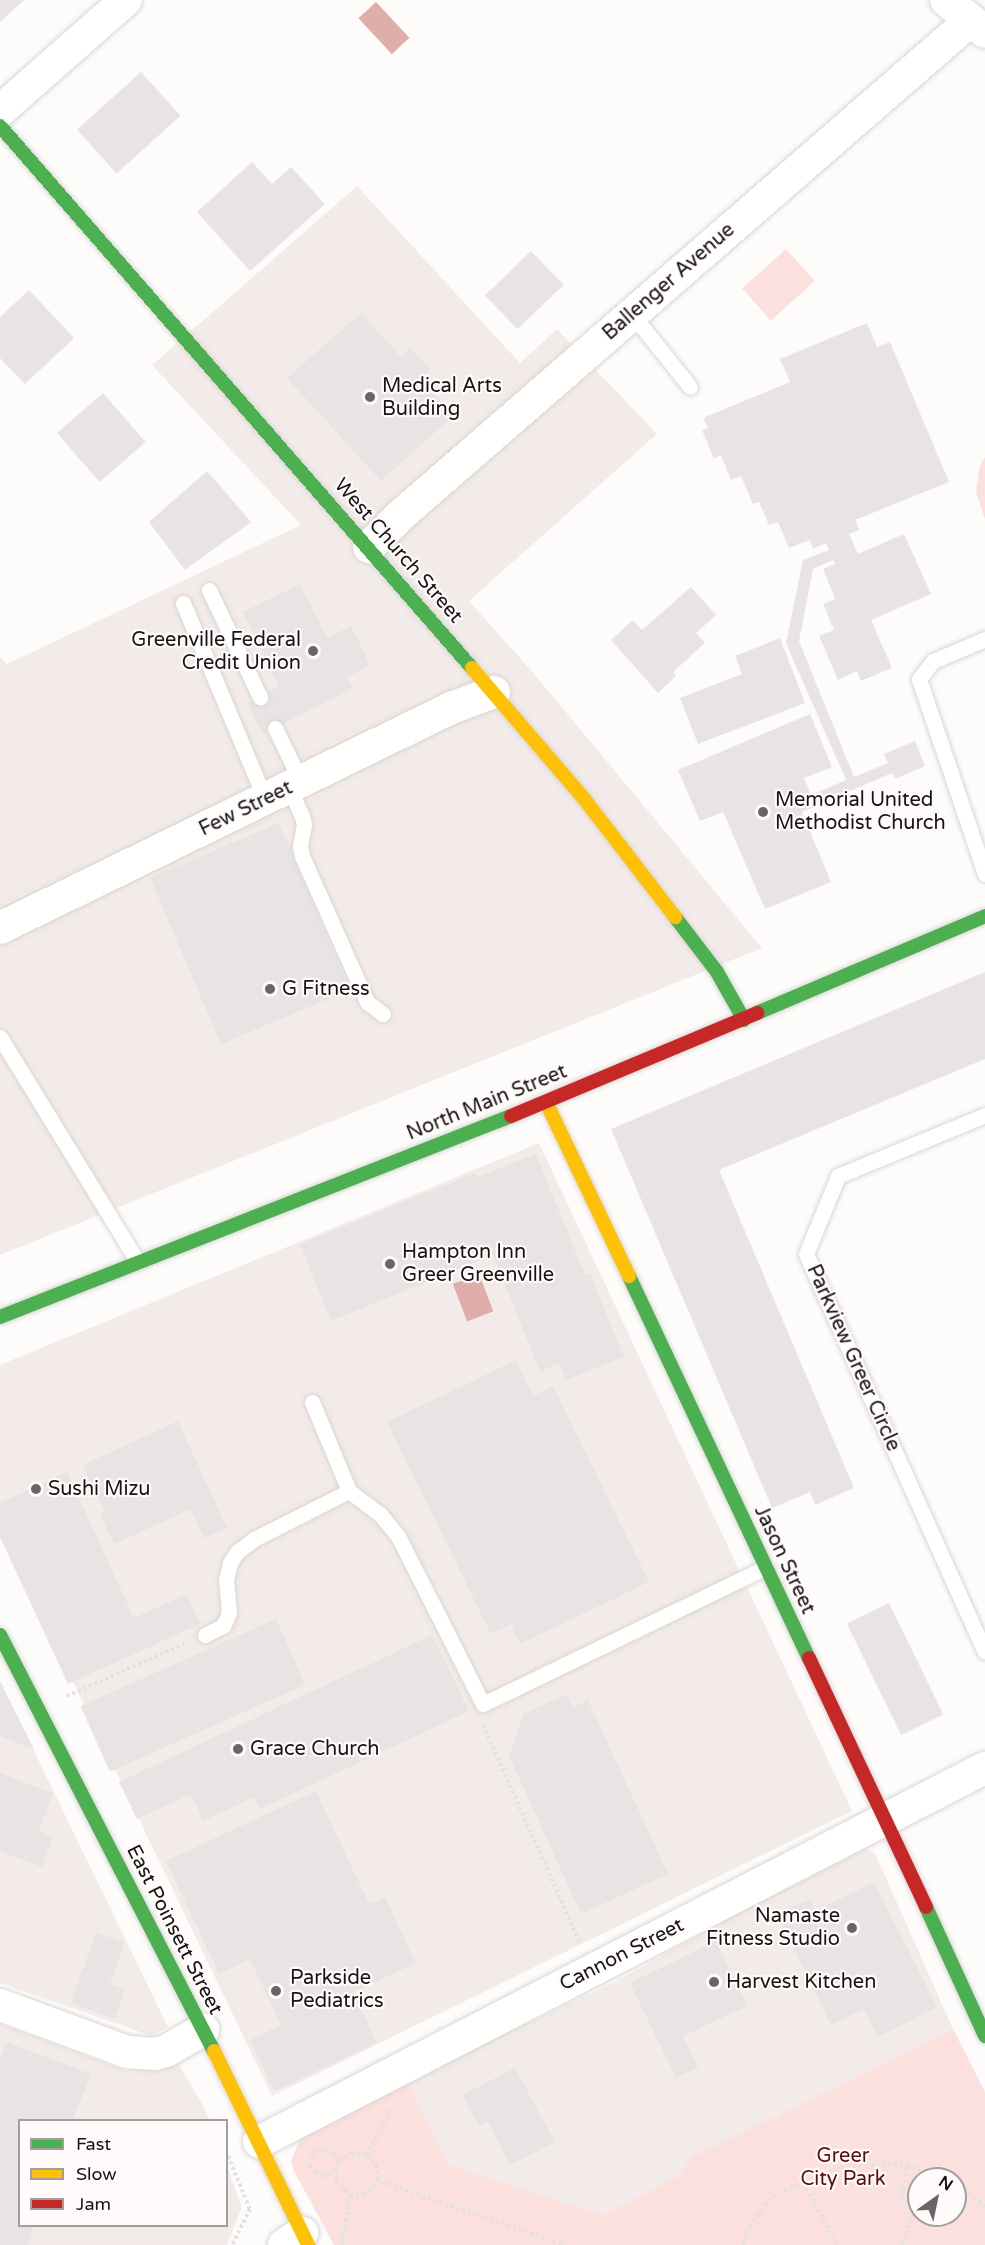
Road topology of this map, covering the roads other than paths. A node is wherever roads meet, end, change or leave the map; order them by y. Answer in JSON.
{"nodes":[{"id":1,"x":126,"y":0,"type":"edge"},
{"id":2,"x":946,"y":0,"type":"edge"},
{"id":3,"x":978,"y":26,"type":"edge"},
{"id":4,"x":0,"y":111,"type":"edge"},
{"id":5,"x":0,"y":126,"type":"edge"},
{"id":6,"x":632,"y":314,"type":"junction"},
{"id":7,"x":690,"y":387,"type":"dead end"},
{"id":8,"x":369,"y":547,"type":"junction"},
{"id":9,"x":209,"y":590,"type":"dead end"},
{"id":10,"x":183,"y":603,"type":"dead end"},
{"id":11,"x":985,"y":639,"type":"edge"},
{"id":12,"x":494,"y":692,"type":"junction"},
{"id":13,"x":260,"y":697,"type":"dead end"},
{"id":14,"x":275,"y":728,"type":"dead end"},
{"id":15,"x":285,"y":790,"type":"junction"},
{"id":16,"x":985,"y":874,"type":"edge"},
{"id":17,"x":985,"y":916,"type":"edge"},
{"id":18,"x":0,"y":928,"type":"edge"},
{"id":19,"x":382,"y":1014,"type":"dead end"},
{"id":20,"x":744,"y":1020,"type":"junction"},
{"id":21,"x":0,"y":1037,"type":"edge"},
{"id":22,"x":546,"y":1102,"type":"junction"},
{"id":23,"x":985,"y":1114,"type":"edge"},
{"id":24,"x":138,"y":1262,"type":"junction"},
{"id":25,"x":0,"y":1317,"type":"edge"},
{"id":26,"x":312,"y":1402,"type":"dead end"},
{"id":27,"x":349,"y":1491,"type":"junction"},
{"id":28,"x":766,"y":1567,"type":"junction"},
{"id":29,"x":0,"y":1635,"type":"edge"},
{"id":30,"x":205,"y":1635,"type":"road end"},
{"id":31,"x":985,"y":1652,"type":"edge"},
{"id":32,"x":985,"y":1768,"type":"edge"},
{"id":33,"x":885,"y":1820,"type":"junction"},
{"id":34,"x":0,"y":2006,"type":"edge"},
{"id":35,"x":203,"y":2030,"type":"junction"},
{"id":36,"x":985,"y":2036,"type":"edge"},
{"id":37,"x":259,"y":2142,"type":"junction"},
{"id":38,"x":298,"y":2241,"type":"edge"}],
"edges":[{"from":1,"to":4,"type":"street"},
{"from":2,"to":3,"type":"street"},
{"from":3,"to":6,"type":"street","name":"Ballenger Avenue"},
{"from":5,"to":8,"type":"street","name":"West Church Street"},
{"from":6,"to":7,"type":"lane"},
{"from":6,"to":8,"type":"street","name":"Ballenger Avenue"},
{"from":8,"to":12,"type":"street","name":"West Church Street"},
{"from":9,"to":13,"type":"lane"},
{"from":10,"to":15,"type":"lane"},
{"from":11,"to":16,"type":"lane"},
{"from":12,"to":15,"type":"street","name":"Few Street"},
{"from":12,"to":20,"type":"street","name":"West Church Street"},
{"from":14,"to":15,"type":"lane"},
{"from":15,"to":18,"type":"street","name":"Few Street"},
{"from":15,"to":19,"type":"lane"},
{"from":17,"to":20,"type":"street","name":"North Main Street"},
{"from":20,"to":22,"type":"street","name":"North Main Street"},
{"from":21,"to":24,"type":"lane"},
{"from":22,"to":24,"type":"street","name":"North Main Street"},
{"from":22,"to":28,"type":"street","name":"Jason Street"},
{"from":23,"to":31,"type":"lane","name":"Parkview Greer Circle"},
{"from":24,"to":25,"type":"street","name":"North Main Street"},
{"from":26,"to":27,"type":"lane"},
{"from":27,"to":28,"type":"lane"},
{"from":27,"to":30,"type":"lane"},
{"from":28,"to":33,"type":"street","name":"Jason Street"},
{"from":29,"to":35,"type":"street","name":"East Poinsett Street"},
{"from":32,"to":33,"type":"street","name":"Cannon Street"},
{"from":33,"to":36,"type":"street","name":"Jason Street"},
{"from":33,"to":37,"type":"street","name":"Cannon Street"},
{"from":34,"to":35,"type":"street"},
{"from":35,"to":37,"type":"street","name":"East Poinsett Street"},
{"from":37,"to":38,"type":"street","name":"East Poinsett Street"}]}
